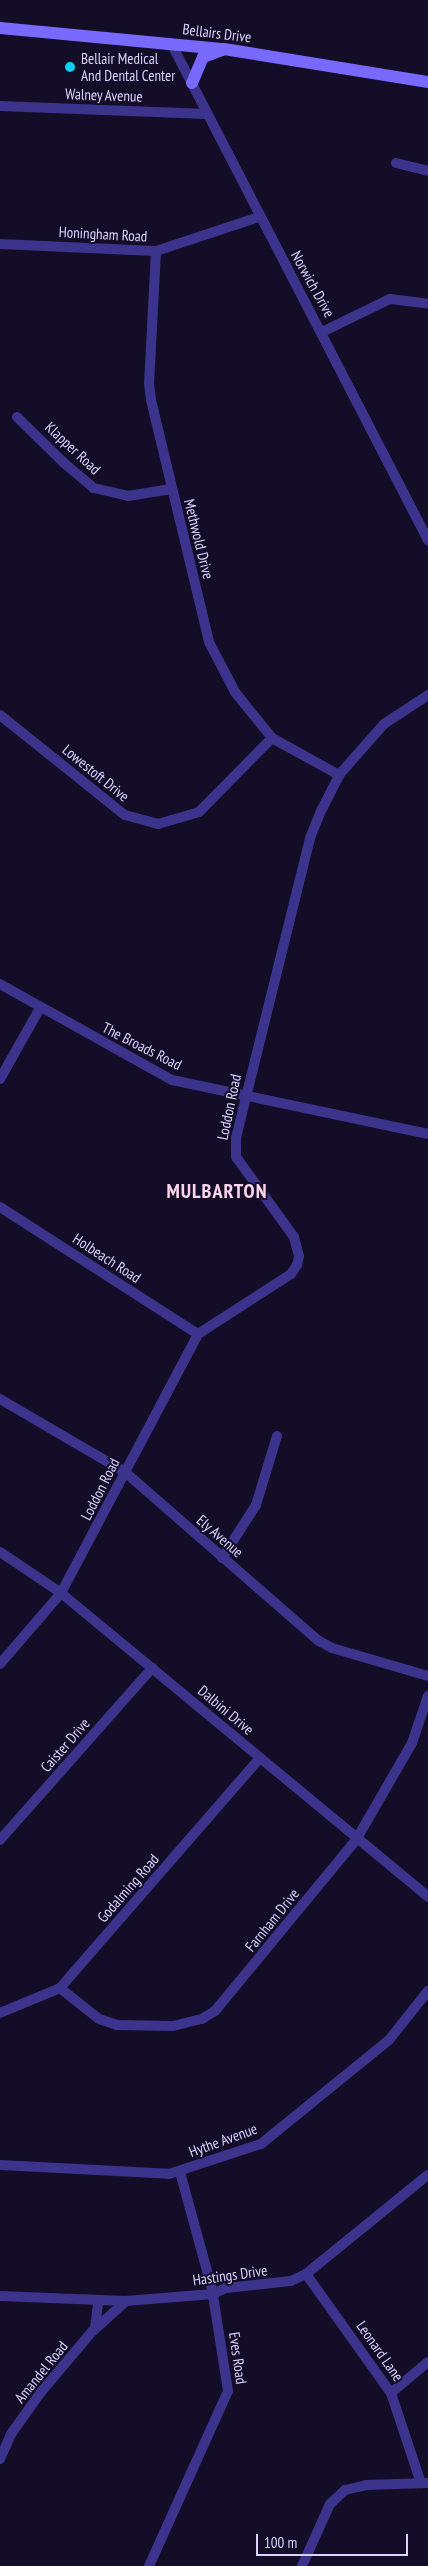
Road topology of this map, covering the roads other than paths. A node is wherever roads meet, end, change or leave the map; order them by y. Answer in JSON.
{"nodes":[{"id":1,"x":0,"y":28,"type":"edge"},
{"id":2,"x":171,"y":43,"type":"junction"},
{"id":3,"x":224,"y":49,"type":"junction"},
{"id":4,"x":428,"y":82,"type":"edge"},
{"id":5,"x":192,"y":83,"type":"junction"},
{"id":6,"x":0,"y":106,"type":"edge"},
{"id":7,"x":207,"y":114,"type":"junction"},
{"id":8,"x":396,"y":163,"type":"dead end"},
{"id":9,"x":428,"y":171,"type":"edge"},
{"id":10,"x":258,"y":217,"type":"junction"},
{"id":11,"x":0,"y":244,"type":"edge"},
{"id":12,"x":156,"y":251,"type":"junction"},
{"id":13,"x":428,"y":304,"type":"edge"},
{"id":14,"x":322,"y":332,"type":"junction"},
{"id":15,"x":16,"y":417,"type":"dead end"},
{"id":16,"x":171,"y":489,"type":"junction"},
{"id":17,"x":428,"y":540,"type":"edge"},
{"id":18,"x":428,"y":695,"type":"edge"},
{"id":19,"x":0,"y":715,"type":"edge"},
{"id":20,"x":272,"y":738,"type":"junction"},
{"id":21,"x":339,"y":775,"type":"junction"},
{"id":22,"x":0,"y":984,"type":"edge"},
{"id":23,"x":40,"y":1008,"type":"junction"},
{"id":24,"x":0,"y":1079,"type":"edge"},
{"id":25,"x":246,"y":1097,"type":"junction"},
{"id":26,"x":428,"y":1134,"type":"edge"},
{"id":27,"x":0,"y":1207,"type":"edge"},
{"id":28,"x":198,"y":1334,"type":"junction"},
{"id":29,"x":0,"y":1400,"type":"edge"},
{"id":30,"x":277,"y":1436,"type":"dead end"},
{"id":31,"x":125,"y":1472,"type":"junction"},
{"id":32,"x":0,"y":1552,"type":"edge"},
{"id":33,"x":222,"y":1558,"type":"junction"},
{"id":34,"x":61,"y":1593,"type":"junction"},
{"id":35,"x":0,"y":1664,"type":"edge"},
{"id":36,"x":152,"y":1668,"type":"junction"},
{"id":37,"x":428,"y":1676,"type":"edge"},
{"id":38,"x":428,"y":1696,"type":"edge"},
{"id":39,"x":260,"y":1758,"type":"junction"},
{"id":40,"x":0,"y":1840,"type":"edge"},
{"id":41,"x":356,"y":1840,"type":"junction"},
{"id":42,"x":428,"y":1896,"type":"edge"},
{"id":43,"x":60,"y":1988,"type":"junction"},
{"id":44,"x":428,"y":1991,"type":"edge"},
{"id":45,"x":0,"y":2013,"type":"edge"},
{"id":46,"x":0,"y":2165,"type":"edge"},
{"id":47,"x":180,"y":2172,"type":"junction"},
{"id":48,"x":428,"y":2175,"type":"edge"},
{"id":49,"x":306,"y":2274,"type":"junction"},
{"id":50,"x":213,"y":2294,"type":"junction"},
{"id":51,"x":0,"y":2296,"type":"edge"},
{"id":52,"x":98,"y":2302,"type":"junction"},
{"id":53,"x":126,"y":2302,"type":"junction"},
{"id":54,"x":93,"y":2332,"type":"junction"},
{"id":55,"x":428,"y":2362,"type":"edge"},
{"id":56,"x":391,"y":2393,"type":"junction"},
{"id":57,"x":0,"y":2458,"type":"edge"},
{"id":58,"x":425,"y":2483,"type":"edge"},
{"id":59,"x":150,"y":2566,"type":"edge"},
{"id":60,"x":302,"y":2566,"type":"edge"}],
"edges":[{"from":1,"to":2,"type":"street","name":"Bellairs Drive"},
{"from":2,"to":3,"type":"street","name":"Bellairs Drive"},
{"from":2,"to":5,"type":"street","name":"Norwich Drive"},
{"from":3,"to":4,"type":"street","name":"Bellairs Drive"},
{"from":3,"to":5,"type":"street"},
{"from":5,"to":7,"type":"street","name":"Norwich Drive"},
{"from":6,"to":7,"type":"street","name":"Walney Avenue"},
{"from":7,"to":10,"type":"street","name":"Norwich Drive"},
{"from":8,"to":9,"type":"street"},
{"from":10,"to":12,"type":"street","name":"Honingham Road"},
{"from":10,"to":14,"type":"street","name":"Norwich Drive"},
{"from":11,"to":12,"type":"street","name":"Honingham Road"},
{"from":12,"to":16,"type":"street","name":"Methwold Drive"},
{"from":13,"to":14,"type":"street"},
{"from":14,"to":17,"type":"street","name":"Norwich Drive"},
{"from":15,"to":16,"type":"street","name":"Klapper Road"},
{"from":16,"to":20,"type":"street","name":"Methwold Drive"},
{"from":18,"to":21,"type":"street","name":"Loddon Road"},
{"from":19,"to":20,"type":"street","name":"Lowestoft Drive"},
{"from":20,"to":21,"type":"street","name":"Methwold Drive"},
{"from":21,"to":25,"type":"street","name":"Loddon Road"},
{"from":22,"to":23,"type":"street","name":"The Broads Road"},
{"from":23,"to":24,"type":"street"},
{"from":23,"to":25,"type":"street","name":"The Broads Road"},
{"from":25,"to":26,"type":"street","name":"The Broads Road"},
{"from":25,"to":28,"type":"street","name":"Loddon Road"},
{"from":27,"to":28,"type":"street","name":"Holbeach Road"},
{"from":28,"to":31,"type":"street","name":"Loddon Road"},
{"from":29,"to":31,"type":"street","name":"Ely Avenue"},
{"from":30,"to":33,"type":"street"},
{"from":31,"to":33,"type":"street","name":"Ely Avenue"},
{"from":31,"to":34,"type":"street","name":"Loddon Road"},
{"from":32,"to":34,"type":"street","name":"Dalbini Drive"},
{"from":33,"to":37,"type":"street","name":"Ely Avenue"},
{"from":34,"to":35,"type":"street","name":"Loddon Road"},
{"from":34,"to":36,"type":"street","name":"Dalbini Drive"},
{"from":36,"to":39,"type":"street","name":"Dalbini Drive"},
{"from":36,"to":40,"type":"street","name":"Caister Drive"},
{"from":38,"to":41,"type":"street","name":"Farnham Drive"},
{"from":39,"to":41,"type":"street","name":"Dalbini Drive"},
{"from":39,"to":43,"type":"street","name":"Godalming Road"},
{"from":41,"to":42,"type":"street","name":"Dalbini Drive"},
{"from":41,"to":43,"type":"street","name":"Farnham Drive"},
{"from":43,"to":45,"type":"street","name":"Godalming Road"},
{"from":44,"to":47,"type":"street","name":"Hythe Avenue"},
{"from":46,"to":47,"type":"street","name":"Hythe Avenue"},
{"from":47,"to":50,"type":"street","name":"Eves Road"},
{"from":48,"to":49,"type":"street","name":"Hastings Drive"},
{"from":49,"to":50,"type":"street","name":"Hastings Drive"},
{"from":49,"to":56,"type":"street","name":"Leonard Lane"},
{"from":50,"to":53,"type":"street","name":"Hastings Drive"},
{"from":50,"to":59,"type":"street","name":"Eves Road"},
{"from":51,"to":52,"type":"street","name":"Hastings Drive"},
{"from":52,"to":53,"type":"street","name":"Hastings Drive"},
{"from":52,"to":54,"type":"street","name":"Amandel Road"},
{"from":53,"to":54,"type":"street"},
{"from":54,"to":57,"type":"street","name":"Amandel Road"},
{"from":55,"to":56,"type":"street"},
{"from":56,"to":58,"type":"street","name":"Leonard Lane"},
{"from":58,"to":60,"type":"street"}]}
